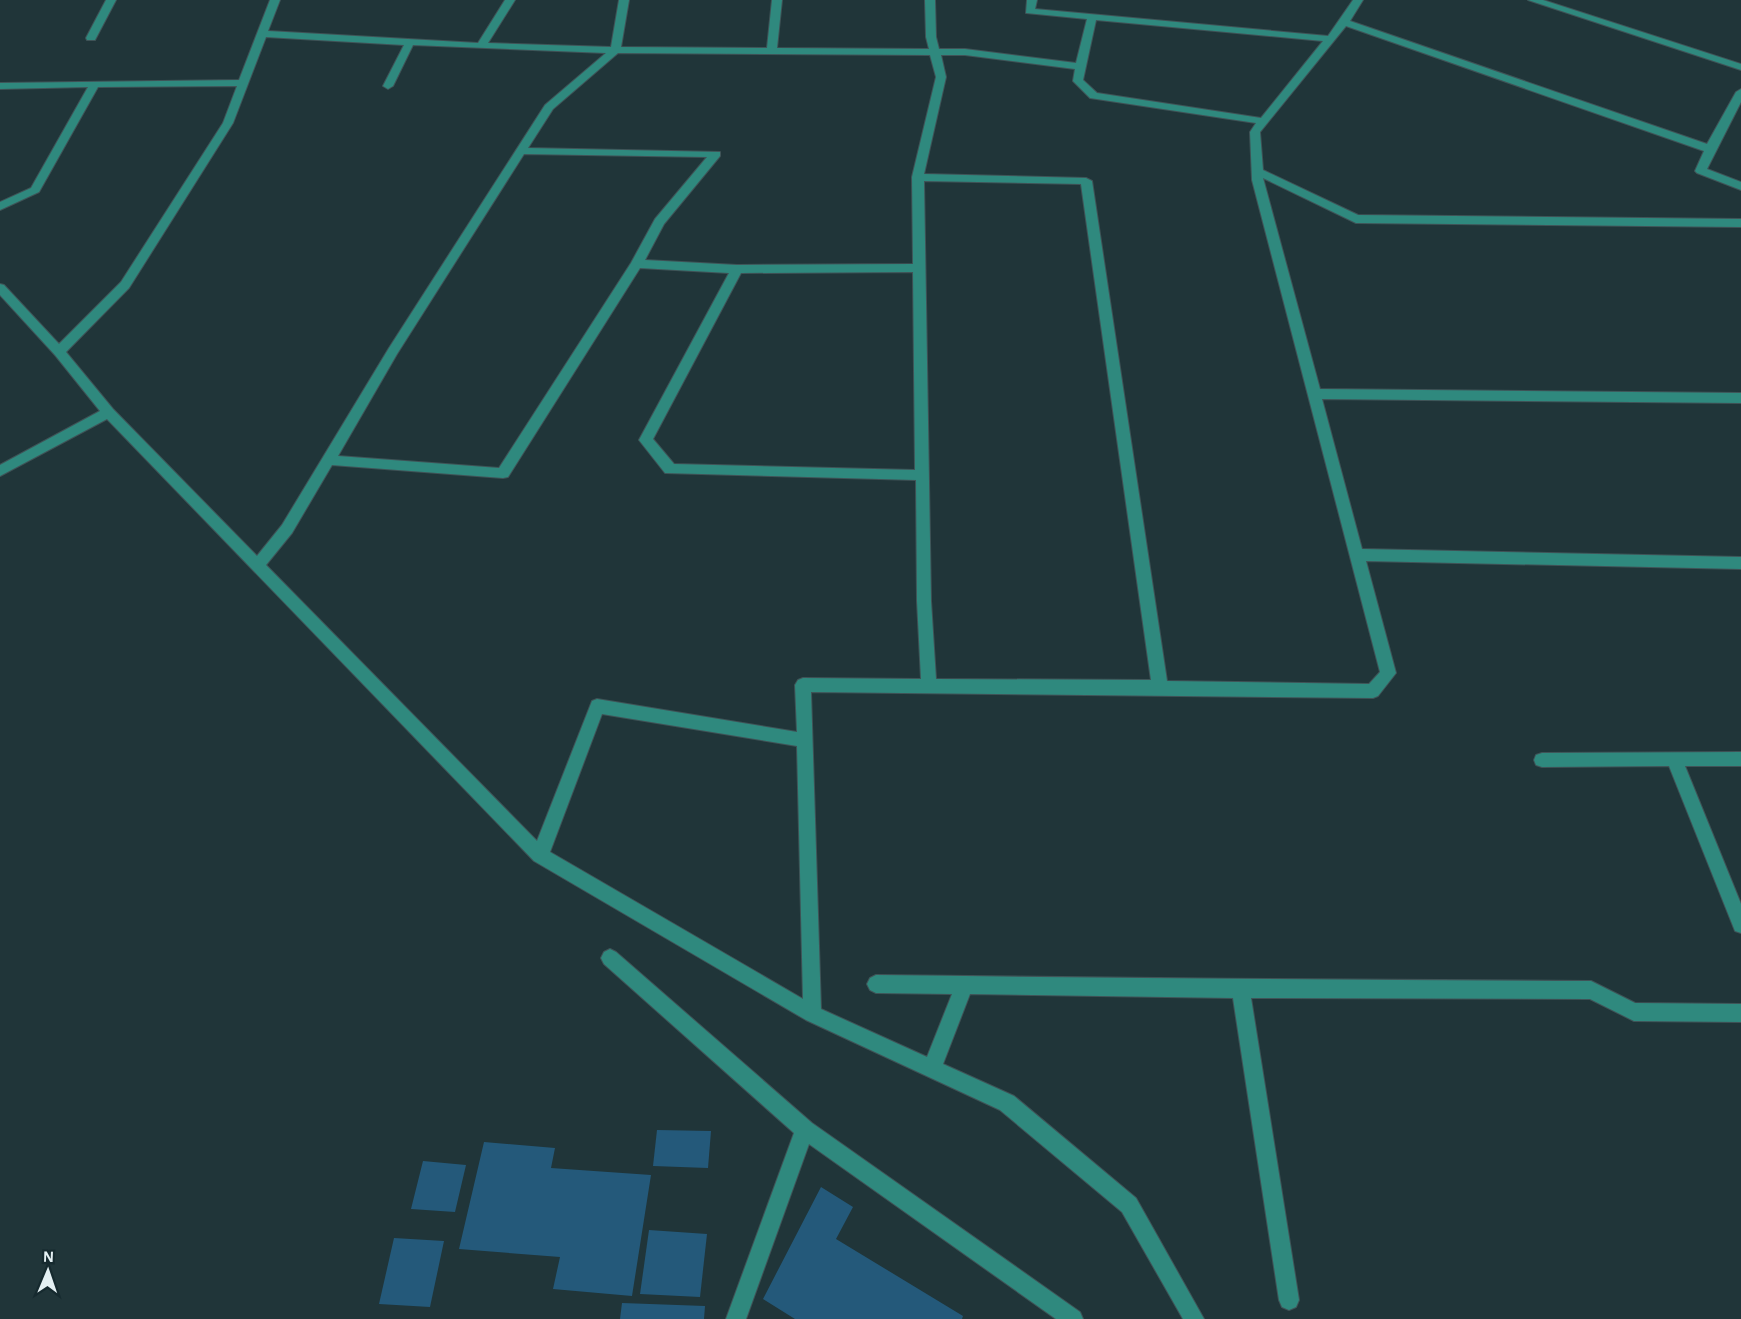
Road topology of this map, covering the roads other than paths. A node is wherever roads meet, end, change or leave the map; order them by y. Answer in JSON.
{"nodes":[{"id":1,"x":111,"y":0,"type":"edge"},
{"id":2,"x":275,"y":0,"type":"edge"},
{"id":3,"x":510,"y":0,"type":"edge"},
{"id":4,"x":624,"y":0,"type":"edge"},
{"id":5,"x":777,"y":0,"type":"edge"},
{"id":6,"x":930,"y":0,"type":"edge"},
{"id":7,"x":1032,"y":0,"type":"edge"},
{"id":8,"x":1358,"y":0,"type":"edge"},
{"id":9,"x":1533,"y":0,"type":"edge"},
{"id":10,"x":1092,"y":17,"type":"junction"},
{"id":11,"x":1344,"y":22,"type":"junction"},
{"id":12,"x":263,"y":34,"type":"junction"},
{"id":13,"x":91,"y":38,"type":"dead end"},
{"id":14,"x":1330,"y":39,"type":"junction"},
{"id":15,"x":410,"y":42,"type":"junction"},
{"id":16,"x":482,"y":46,"type":"junction"},
{"id":17,"x":615,"y":50,"type":"junction"},
{"id":18,"x":772,"y":50,"type":"junction"},
{"id":19,"x":936,"y":51,"type":"junction"},
{"id":20,"x":1080,"y":67,"type":"junction"},
{"id":21,"x":1741,"y":67,"type":"edge"},
{"id":22,"x":244,"y":83,"type":"junction"},
{"id":23,"x":95,"y":84,"type":"junction"},
{"id":24,"x":0,"y":86,"type":"edge"},
{"id":25,"x":388,"y":86,"type":"dead end"},
{"id":26,"x":1741,"y":92,"type":"edge"},
{"id":27,"x":1263,"y":121,"type":"junction"},
{"id":28,"x":1710,"y":149,"type":"junction"},
{"id":29,"x":522,"y":151,"type":"junction"},
{"id":30,"x":1257,"y":171,"type":"junction"},
{"id":31,"x":918,"y":177,"type":"junction"},
{"id":32,"x":1741,"y":186,"type":"edge"},
{"id":33,"x":0,"y":206,"type":"edge"},
{"id":34,"x":1741,"y":223,"type":"edge"},
{"id":35,"x":637,"y":264,"type":"junction"},
{"id":36,"x":920,"y":268,"type":"junction"},
{"id":37,"x":737,"y":269,"type":"junction"},
{"id":38,"x":0,"y":288,"type":"edge"},
{"id":39,"x":59,"y":352,"type":"junction"},
{"id":40,"x":1315,"y":394,"type":"junction"},
{"id":41,"x":1741,"y":398,"type":"edge"},
{"id":42,"x":108,"y":412,"type":"junction"},
{"id":43,"x":328,"y":460,"type":"junction"},
{"id":44,"x":0,"y":471,"type":"edge"},
{"id":45,"x":923,"y":476,"type":"junction"},
{"id":46,"x":1357,"y":555,"type":"junction"},
{"id":47,"x":1741,"y":563,"type":"edge"},
{"id":48,"x":257,"y":566,"type":"junction"},
{"id":49,"x":929,"y":686,"type":"junction"},
{"id":50,"x":1160,"y":687,"type":"junction"},
{"id":51,"x":806,"y":741,"type":"junction"},
{"id":52,"x":1674,"y":759,"type":"junction"},
{"id":53,"x":1741,"y":759,"type":"edge"},
{"id":54,"x":1542,"y":760,"type":"dead end"},
{"id":55,"x":540,"y":855,"type":"junction"},
{"id":56,"x":1741,"y":925,"type":"edge"},
{"id":57,"x":610,"y":958,"type":"dead end"},
{"id":58,"x":876,"y":984,"type":"dead end"},
{"id":59,"x":965,"y":984,"type":"junction"},
{"id":60,"x":1241,"y":989,"type":"junction"},
{"id":61,"x":1741,"y":1013,"type":"edge"},
{"id":62,"x":812,"y":1014,"type":"junction"},
{"id":63,"x":932,"y":1069,"type":"junction"},
{"id":64,"x":805,"y":1130,"type":"junction"},
{"id":65,"x":1289,"y":1300,"type":"dead end"},
{"id":66,"x":736,"y":1319,"type":"edge"},
{"id":67,"x":1073,"y":1319,"type":"edge"},
{"id":68,"x":1194,"y":1319,"type":"edge"}],
"edges":[{"from":1,"to":13,"type":"street"},
{"from":2,"to":12,"type":"street"},
{"from":3,"to":16,"type":"street"},
{"from":4,"to":17,"type":"street"},
{"from":5,"to":18,"type":"street"},
{"from":6,"to":19,"type":"street"},
{"from":7,"to":10,"type":"street"},
{"from":8,"to":11,"type":"street"},
{"from":9,"to":21,"type":"street"},
{"from":10,"to":14,"type":"street"},
{"from":10,"to":20,"type":"street"},
{"from":11,"to":14,"type":"street"},
{"from":11,"to":28,"type":"street"},
{"from":12,"to":15,"type":"street"},
{"from":12,"to":22,"type":"street"},
{"from":14,"to":27,"type":"street"},
{"from":15,"to":16,"type":"street"},
{"from":15,"to":25,"type":"street"},
{"from":16,"to":17,"type":"street"},
{"from":17,"to":18,"type":"street"},
{"from":17,"to":29,"type":"street"},
{"from":18,"to":19,"type":"street"},
{"from":19,"to":20,"type":"street"},
{"from":19,"to":31,"type":"street"},
{"from":20,"to":27,"type":"street"},
{"from":22,"to":23,"type":"street"},
{"from":22,"to":39,"type":"street"},
{"from":23,"to":24,"type":"street"},
{"from":23,"to":33,"type":"street"},
{"from":26,"to":28,"type":"street"},
{"from":27,"to":30,"type":"street"},
{"from":28,"to":32,"type":"street"},
{"from":29,"to":35,"type":"street"},
{"from":29,"to":43,"type":"street"},
{"from":30,"to":34,"type":"street"},
{"from":30,"to":40,"type":"street"},
{"from":31,"to":36,"type":"street"},
{"from":31,"to":50,"type":"street"},
{"from":35,"to":37,"type":"street"},
{"from":35,"to":43,"type":"street"},
{"from":36,"to":37,"type":"street"},
{"from":36,"to":45,"type":"street"},
{"from":37,"to":45,"type":"street"},
{"from":38,"to":39,"type":"street"},
{"from":39,"to":42,"type":"street"},
{"from":40,"to":41,"type":"street"},
{"from":40,"to":46,"type":"street"},
{"from":42,"to":44,"type":"street"},
{"from":42,"to":48,"type":"street"},
{"from":43,"to":48,"type":"street"},
{"from":45,"to":49,"type":"street"},
{"from":46,"to":47,"type":"street"},
{"from":46,"to":50,"type":"street"},
{"from":48,"to":55,"type":"street"},
{"from":49,"to":50,"type":"street"},
{"from":49,"to":51,"type":"street"},
{"from":51,"to":55,"type":"street"},
{"from":51,"to":62,"type":"street"},
{"from":52,"to":53,"type":"street"},
{"from":52,"to":54,"type":"street"},
{"from":52,"to":56,"type":"street"},
{"from":55,"to":62,"type":"street"},
{"from":57,"to":64,"type":"street"},
{"from":58,"to":59,"type":"street"},
{"from":59,"to":60,"type":"street"},
{"from":59,"to":63,"type":"street"},
{"from":60,"to":61,"type":"street"},
{"from":60,"to":65,"type":"street"},
{"from":62,"to":63,"type":"street"},
{"from":63,"to":68,"type":"street"},
{"from":64,"to":66,"type":"street"},
{"from":64,"to":67,"type":"street"}]}
